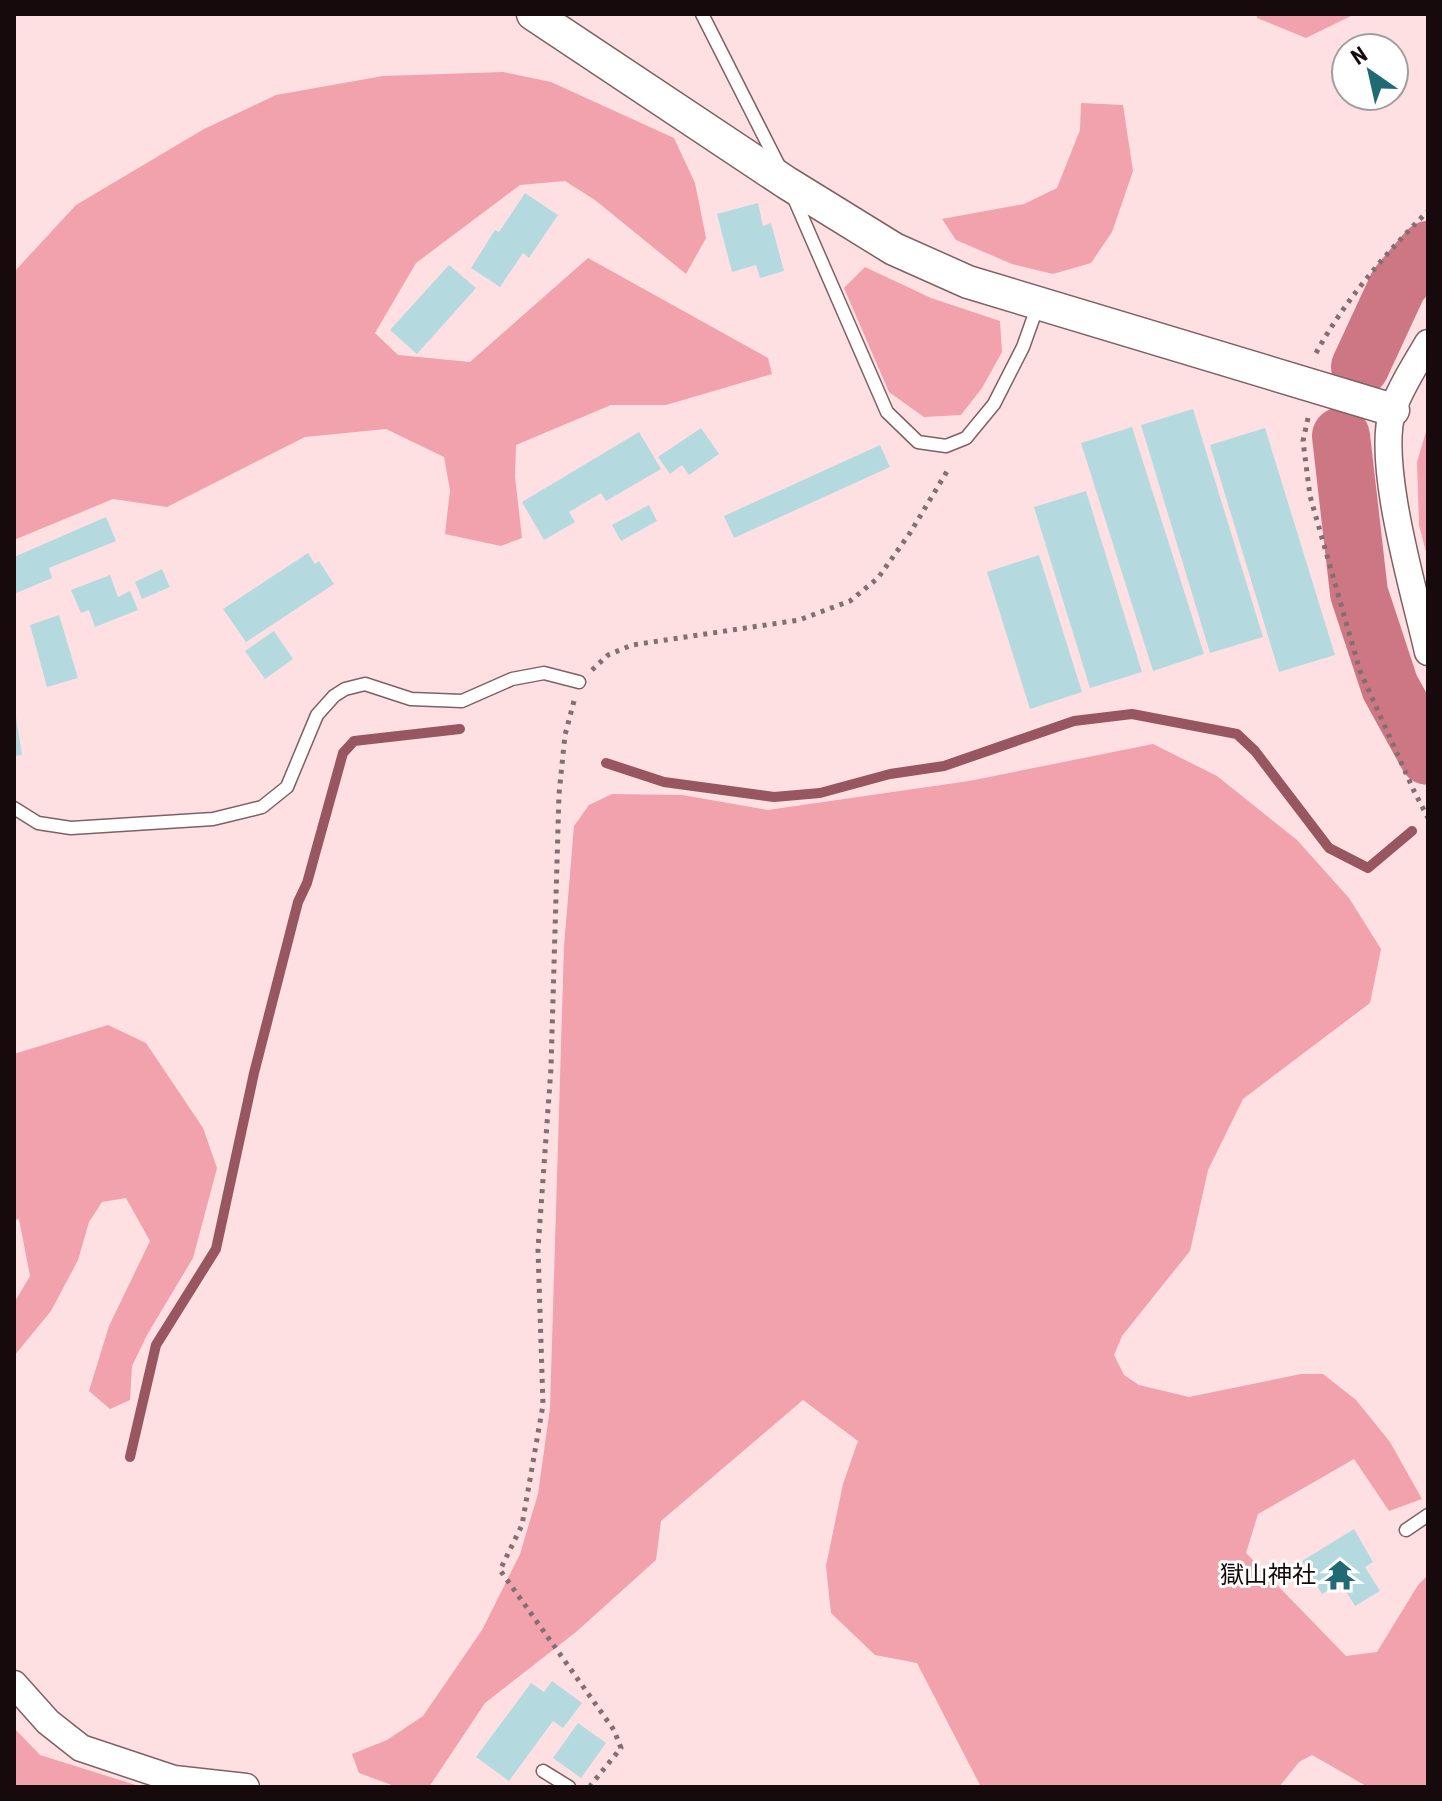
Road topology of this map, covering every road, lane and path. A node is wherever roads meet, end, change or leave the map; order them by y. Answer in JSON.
{"nodes":[{"id":1,"x":533,"y":14,"type":"edge"},
{"id":2,"x":702,"y":14,"type":"edge"},
{"id":3,"x":787,"y":183,"type":"junction"},
{"id":4,"x":1428,"y":211,"type":"edge"},
{"id":5,"x":1039,"y":303,"type":"junction"},
{"id":6,"x":1428,"y":343,"type":"edge"},
{"id":7,"x":1308,"y":385,"type":"junction"},
{"id":8,"x":1393,"y":410,"type":"junction"},
{"id":9,"x":966,"y":438,"type":"junction"},
{"id":10,"x":1428,"y":652,"type":"edge"},
{"id":11,"x":579,"y":682,"type":"junction"},
{"id":12,"x":14,"y":808,"type":"edge"},
{"id":13,"x":1428,"y":818,"type":"edge"},
{"id":14,"x":1428,"y":1515,"type":"edge"},
{"id":15,"x":1406,"y":1530,"type":"dead end"},
{"id":16,"x":14,"y":1684,"type":"edge"},
{"id":17,"x":543,"y":1771,"type":"dead end"},
{"id":18,"x":246,"y":1787,"type":"edge"},
{"id":19,"x":569,"y":1787,"type":"edge"},
{"id":20,"x":590,"y":1787,"type":"edge"}],
"edges":[{"from":1,"to":3,"type":"street"},
{"from":2,"to":3,"type":"lane"},
{"from":3,"to":5,"type":"street"},
{"from":3,"to":9,"type":"lane"},
{"from":4,"to":7,"type":"path"},
{"from":5,"to":7,"type":"street"},
{"from":5,"to":9,"type":"lane"},
{"from":6,"to":8,"type":"street"},
{"from":7,"to":8,"type":"street"},
{"from":7,"to":13,"type":"path"},
{"from":8,"to":10,"type":"street"},
{"from":9,"to":11,"type":"path"},
{"from":11,"to":12,"type":"lane"},
{"from":11,"to":20,"type":"path"},
{"from":14,"to":15,"type":"lane"},
{"from":16,"to":18,"type":"street"},
{"from":17,"to":19,"type":"lane"}]}
